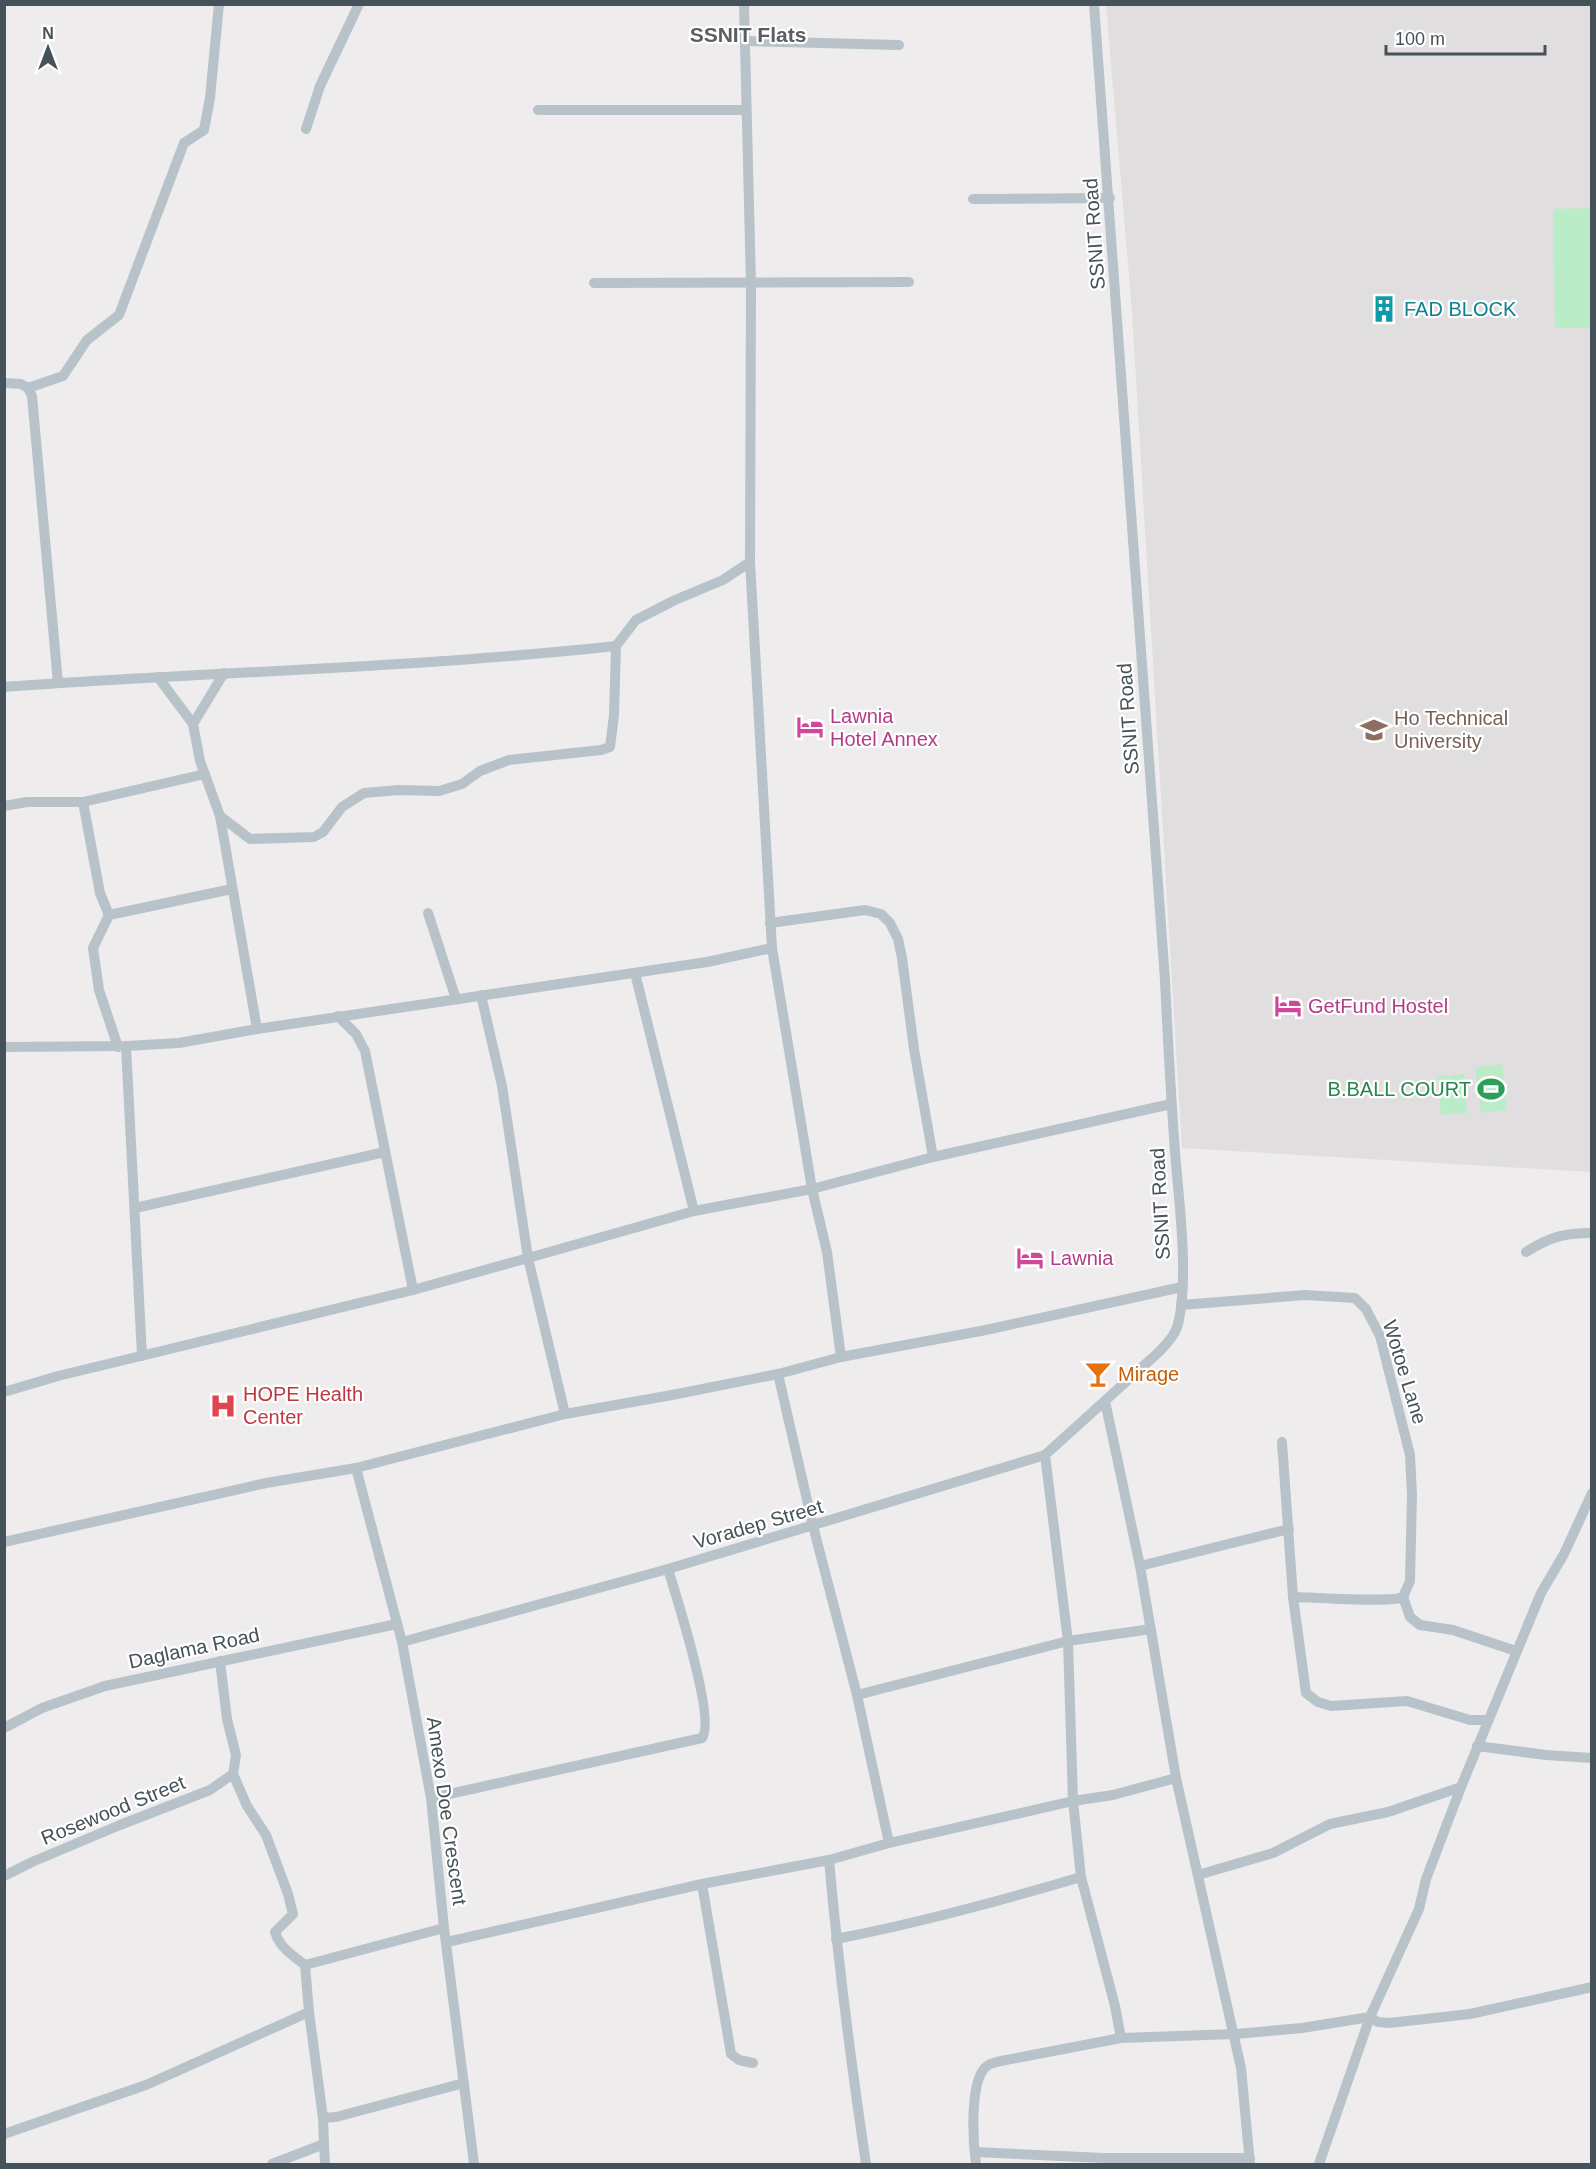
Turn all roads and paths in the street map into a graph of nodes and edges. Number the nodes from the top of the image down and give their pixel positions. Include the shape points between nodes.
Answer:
1 (219, 4) edge
2 (359, 4) edge
3 (744, 4) edge
4 (1094, 4) edge
5 (745, 42) junction
6 (899, 45) dead end
7 (538, 110) dead end
8 (746, 110) junction
9 (306, 129) dead end
10 (1110, 198) junction
11 (973, 199) dead end
12 (909, 282) dead end
13 (594, 283) dead end
14 (751, 284) junction
15 (4, 383) edge
16 (28, 388) junction
17 (750, 561) junction
18 (616, 646) junction
19 (224, 673) junction
20 (158, 677) junction
21 (58, 683) junction
22 (4, 687) edge
23 (194, 724) junction
24 (205, 774) junction
25 (83, 802) junction
26 (4, 806) edge
27 (220, 816) junction
28 (232, 889) junction
29 (428, 913) dead end
30 (109, 915) junction
31 (770, 923) junction
32 (772, 948) junction
33 (635, 973) junction
34 (482, 995) junction
35 (456, 999) junction
36 (338, 1017) junction
37 (257, 1029) junction
38 (4, 1047) edge
39 (122, 1047) junction
40 (1171, 1104) junction
41 (385, 1152) junction
42 (933, 1157) junction
43 (812, 1189) junction
44 (135, 1208) junction
45 (694, 1211) junction
46 (1592, 1233) edge
47 (1526, 1252) dead end
48 (528, 1258) junction
49 (1182, 1287) junction
50 (413, 1290) junction
51 (1181, 1305) junction
52 (142, 1356) junction
53 (841, 1357) junction
54 (778, 1374) junction
55 (4, 1392) edge
56 (1105, 1401) junction
57 (565, 1414) junction
58 (1282, 1442) dead end
59 (1045, 1455) junction
60 (356, 1468) junction
61 (1592, 1493) edge
62 (813, 1526) junction
63 (1289, 1529) junction
64 (4, 1542) edge
65 (1140, 1566) junction
66 (668, 1569) junction
67 (1293, 1597) junction
68 (1403, 1597) junction
69 (397, 1624) junction
70 (1151, 1629) junction
71 (1068, 1641) junction
72 (402, 1642) junction
73 (1516, 1651) junction
74 (220, 1660) junction
75 (857, 1695) junction
76 (1488, 1720) junction
77 (4, 1728) edge
78 (1478, 1746) junction
79 (1592, 1758) edge
80 (233, 1774) junction
81 (1176, 1778) junction
82 (1461, 1787) junction
83 (431, 1798) junction
84 (1072, 1801) junction
85 (889, 1843) junction
86 (830, 1860) junction
87 (1198, 1875) junction
88 (4, 1876) edge
89 (1082, 1877) junction
90 (702, 1884) junction
91 (444, 1928) junction
92 (836, 1939) junction
93 (447, 1942) junction
94 (305, 1965) junction
95 (1592, 1987) edge
96 (309, 2012) junction
97 (1370, 2018) junction
98 (1235, 2034) junction
99 (1121, 2038) junction
100 (753, 2063) dead end
101 (464, 2083) junction
102 (323, 2118) junction
103 (4, 2134) edge
104 (324, 2144) junction
105 (975, 2152) junction
106 (1104, 2161) edge
107 (1250, 2161) edge
108 (272, 2164) edge
109 (325, 2164) edge
110 (474, 2164) edge
111 (866, 2164) edge
112 (976, 2164) edge
113 (1319, 2164) edge

1 - 16 street via 204,130 184,143 119,315 87,340 63,376
2 - 9 street via 320,86
3 - 5 street
4 - 10 street, SSNIT Road
5 - 6 street
5 - 8 street
7 - 8 street
8 - 14 street
10 - 11 street
10 - 40 street, SSNIT Road
12 - 14 street
13 - 14 street
14 - 17 street
15 - 16 street
16 - 21 street
17 - 18 street via 723,580 636,620
17 - 31 street
18 - 19 street via 446,662
18 - 27 street via 610,747 509,760 480,771 462,784 439,790 364,793 342,807 323,832 314,837 250,839
19 - 20 street
19 - 23 street
20 - 21 street
20 - 23 street
21 - 22 street
23 - 24 street
24 - 25 street
24 - 27 street
25 - 26 street
25 - 30 street via 100,893
27 - 28 street
28 - 30 street
28 - 37 street
29 - 35 street
30 - 39 street via 93,948 99,990
31 - 32 street
31 - 42 street via 864,910 881,914 890,923 902,958
32 - 33 street
32 - 43 street
33 - 34 street
33 - 45 street
34 - 35 street
34 - 48 street via 502,1086
35 - 36 street
36 - 37 street
36 - 41 street via 356,1034 365,1050
37 - 39 street via 179,1043
38 - 39 street
39 - 44 street
40 - 42 street
40 - 49 street, SSNIT Road
41 - 44 street
41 - 50 street
42 - 43 street
43 - 45 street
43 - 53 street via 827,1252
44 - 52 street
45 - 48 street
46 - 47 street via 1554,1236
48 - 50 street
48 - 57 street
49 - 51 street, SSNIT Road
49 - 53 street
50 - 52 street
51 - 56 street, SSNIT Road via 1172,1338
51 - 68 street, Wotoe Lane via 1305,1295 1355,1298 1366,1309 1380,1336 1410,1455 1410,1581
52 - 55 street
53 - 54 street
54 - 57 street
54 - 62 street
56 - 59 street, Voradep Street
56 - 65 street
57 - 60 street
58 - 63 street
59 - 62 street, Voradep Street
59 - 71 street
60 - 64 street via 266,1483
60 - 69 street, Amexo Doe Crescent
61 - 73 street
62 - 66 street, Voradep Street
62 - 75 street
63 - 65 street
63 - 67 street
65 - 70 street
66 - 72 street, Voradep Street
66 - 83 street via 694,1659 706,1728 702,1738
67 - 68 street
67 - 76 street via 1306,1693 1318,1702 1331,1706 1407,1701 1470,1720
68 - 73 street via 1410,1617 1420,1625 1453,1630
69 - 72 street, Amexo Doe Crescent
69 - 74 street, Daglama Road
70 - 71 street
70 - 81 street
71 - 75 street
71 - 84 street
72 - 83 street, Amexo Doe Crescent
73 - 76 street
74 - 77 street, Daglama Road via 105,1686 42,1708
74 - 80 street via 236,1755
75 - 85 street
76 - 78 street
78 - 79 street
78 - 82 street
80 - 88 street, Rosewood Street via 210,1790
80 - 94 street via 266,1835 288,1894 293,1914 275,1932 278,1941
81 - 84 street
81 - 87 street
82 - 87 street via 1388,1812 1330,1824 1273,1853
82 - 97 street via 1419,1908
83 - 91 street, Amexo Doe Crescent
84 - 85 street
84 - 89 street
85 - 86 street
86 - 90 street
86 - 92 street
87 - 98 street
89 - 92 street via 992,1904
89 - 99 street
90 - 93 street
90 - 100 street via 731,2054
91 - 93 street, Amexo Doe Crescent
91 - 94 street
92 - 111 street
93 - 101 street, Amexo Doe Crescent
94 - 96 street
95 - 97 street via 1460,2015 1389,2022
96 - 102 street
96 - 103 street via 146,2085
97 - 98 street
97 - 113 street
98 - 99 street
98 - 107 street
99 - 105 street via 988,2066 980,2075 975,2101
101 - 102 street
101 - 110 street, Amexo Doe Crescent
102 - 104 street
104 - 108 street
104 - 109 street
105 - 106 street
105 - 112 street
106 - 107 street

